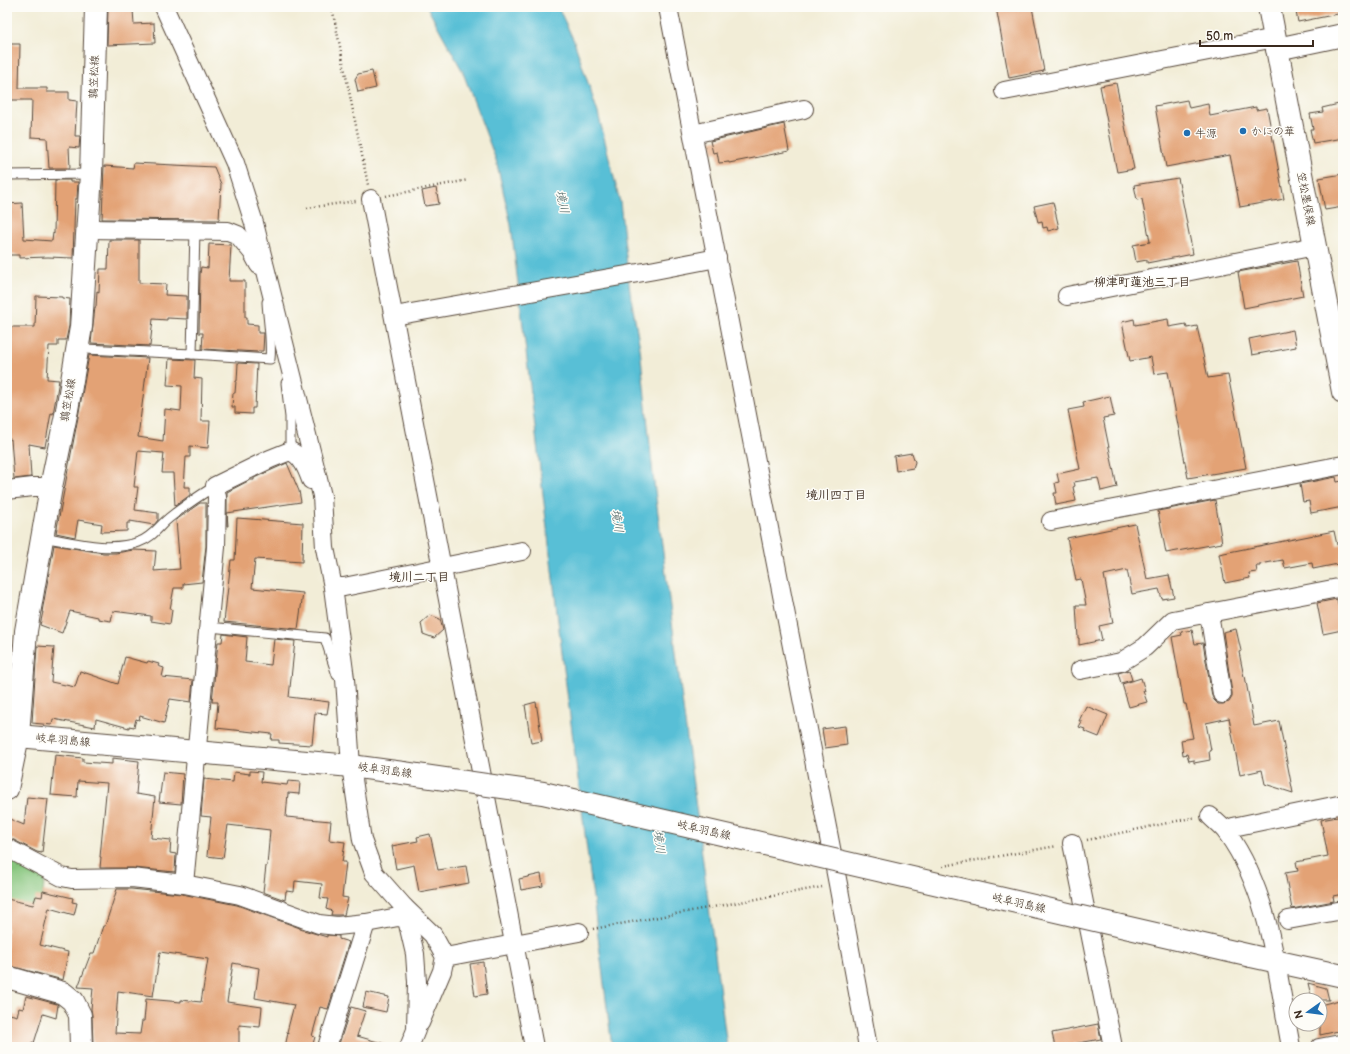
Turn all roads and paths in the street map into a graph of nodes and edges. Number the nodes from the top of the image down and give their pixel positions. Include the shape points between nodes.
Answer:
1 (96, 7) edge
2 (164, 7) edge
3 (332, 7) edge
4 (668, 7) edge
5 (1268, 7) edge
6 (1343, 35) edge
7 (1276, 44) junction
8 (1004, 90) dead end
9 (804, 109) dead end
10 (693, 134) junction
11 (91, 174) junction
12 (7, 175) edge
13 (468, 180) dead end
14 (371, 199) junction
15 (307, 208) dead end
16 (88, 228) junction
17 (195, 230) junction
18 (1315, 246) junction
19 (717, 258) junction
20 (268, 281) junction
21 (1067, 296) dead end
22 (394, 316) junction
23 (78, 346) junction
24 (192, 354) junction
25 (290, 369) junction
26 (1343, 392) edge
27 (290, 451) junction
28 (1343, 465) edge
29 (215, 486) junction
30 (51, 487) junction
31 (7, 490) edge
32 (322, 496) junction
33 (1051, 521) dead end
34 (42, 537) junction
35 (522, 551) dead end
36 (442, 567) junction
37 (333, 587) junction
38 (1343, 587) edge
39 (1209, 613) junction
40 (209, 628) junction
41 (1080, 670) dead end
42 (345, 679) junction
43 (1222, 694) dead end
44 (12, 735) edge
45 (196, 752) junction
46 (352, 766) junction
47 (7, 789) edge
48 (1343, 804) edge
49 (1210, 816) joint
50 (1227, 832) junction
51 (1072, 843) junction
52 (7, 848) edge
53 (940, 866) dead end
54 (184, 884) junction
55 (838, 884) junction
56 (1343, 910) edge
57 (406, 913) junction
58 (1288, 920) dead end
59 (366, 923) junction
60 (579, 932) joint
61 (515, 943) junction
62 (445, 957) junction
63 (1275, 962) junction
64 (1343, 976) edge
65 (7, 977) edge
66 (416, 1039) edge
67 (1343, 1039) edge
68 (1317, 1044) dead end
69 (82, 1047) edge
70 (328, 1047) edge
71 (409, 1047) edge
72 (534, 1047) edge
73 (868, 1047) edge
74 (1113, 1047) edge
75 (1291, 1047) edge

1 - 11 main road, 鶉笠松線
2 - 20 street via 235,163 254,223
3 - 14 path
4 - 10 street
5 - 7 main road, 笠松墨俣線
6 - 7 main road
7 - 8 street
7 - 18 main road, 笠松墨俣線
9 - 10 street
10 - 19 street
11 - 12 lane
11 - 16 main road, 鶉笠松線
13 - 14 path
14 - 15 path
14 - 22 street
16 - 17 street
16 - 23 main road, 鶉笠松線
17 - 20 street via 228,231 238,235 252,252
17 - 24 lane
18 - 21 street
18 - 26 main road, 笠松墨俣線
19 - 22 street
19 - 55 street
20 - 24 lane via 266,296 270,359
20 - 25 street
22 - 36 street
23 - 24 lane via 85,349
23 - 30 main road, 鶉笠松線
25 - 27 lane via 284,369 290,418
25 - 32 street
27 - 29 street
27 - 32 street via 303,463 316,493
28 - 33 street
29 - 34 lane via 168,518 156,532 140,542 119,546 96,546
29 - 40 street via 216,547
30 - 31 street
30 - 34 main road, 鶉笠松線
32 - 37 street via 325,548
34 - 44 main road, 鶉笠松線
35 - 36 street
36 - 37 street
36 - 61 street
37 - 42 street
38 - 39 street
39 - 41 street via 1173,620 1145,648 1121,662
39 - 43 street
40 - 42 lane via 325,638 338,677
40 - 45 street
42 - 46 street
44 - 45 main road, 岐阜羽島線
44 - 47 main road, 鶉笠松線
45 - 46 main road, 岐阜羽島線
45 - 54 street
46 - 57 street via 362,840 374,873
46 - 63 main road, 岐阜羽島線, bridge via 543,793
48 - 50 street via 1233,827
49 - 50 street
49 - 51 path
50 - 63 street via 1247,866 1262,906
51 - 53 path
51 - 74 street
52 - 54 street via 62,877 132,878
54 - 59 street via 240,895 319,924 337,926
55 - 60 path
55 - 73 street
56 - 58 street
57 - 59 street
57 - 62 street via 433,935
57 - 66 street via 415,954
59 - 70 street
60 - 61 street
61 - 62 street
61 - 72 street
62 - 66 street
63 - 64 main road, 岐阜羽島線
63 - 75 street
65 - 69 main road via 64,993 73,1001 80,1015
66 - 71 street
67 - 68 lane

